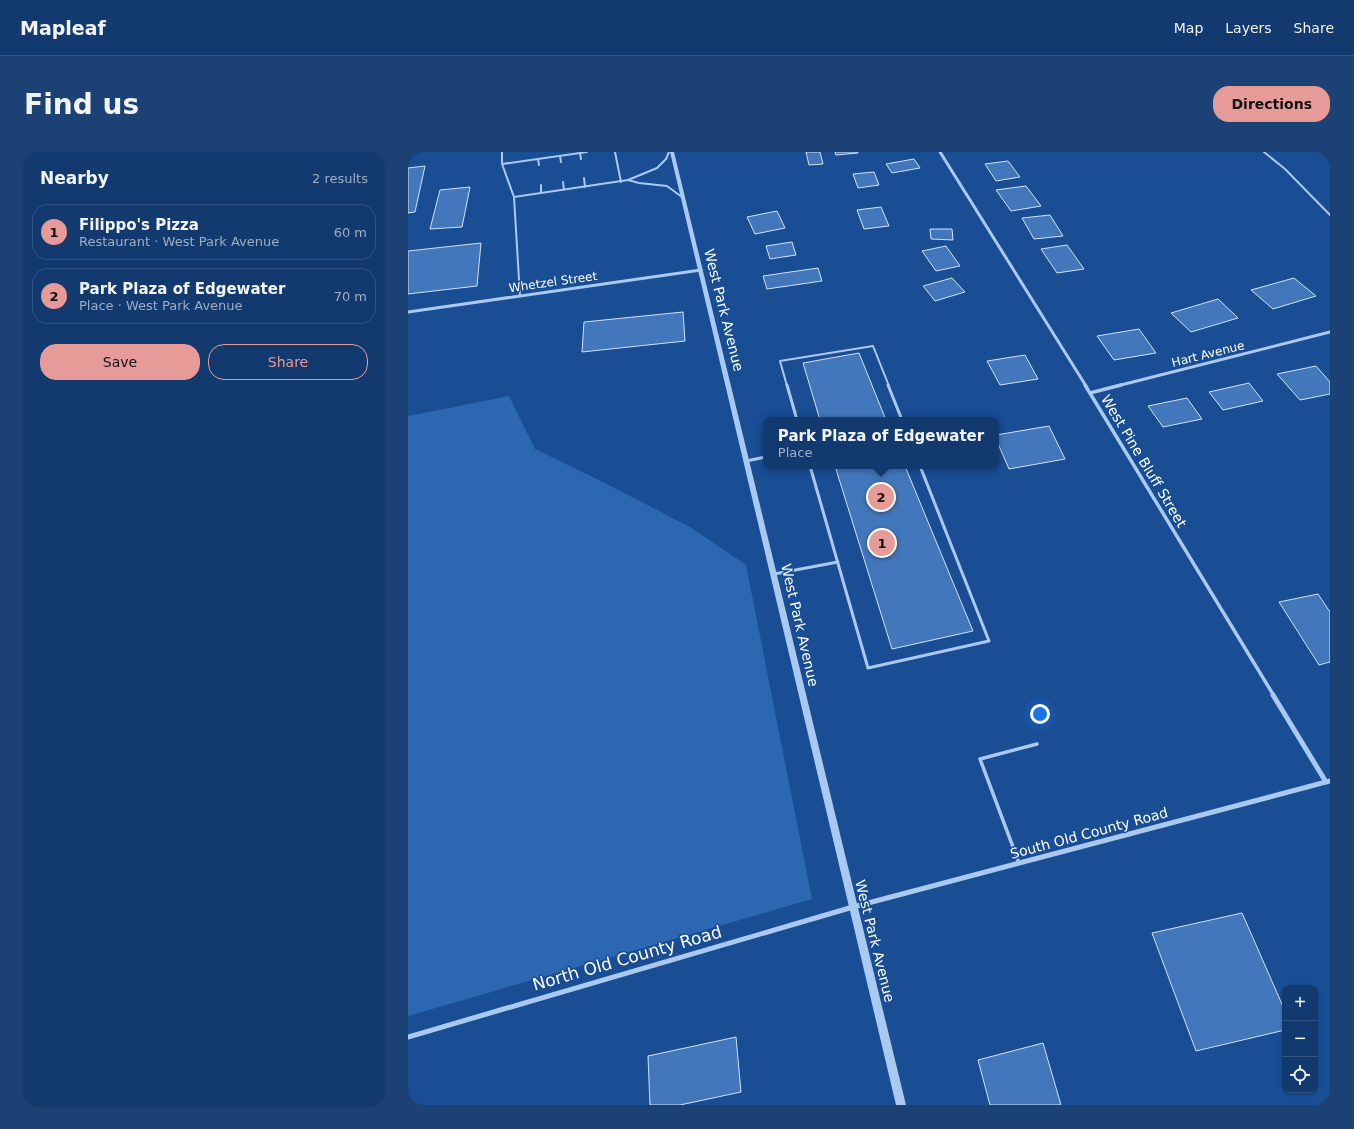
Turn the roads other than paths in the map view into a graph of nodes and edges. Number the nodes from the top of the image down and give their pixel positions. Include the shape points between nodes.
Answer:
1 (502, 152) edge
2 (587, 152) edge
3 (615, 152) edge
4 (668, 152) edge
5 (672, 152) edge
6 (940, 152) edge
7 (1264, 152) edge
8 (580, 153) junction
9 (560, 156) junction
10 (538, 159) junction
11 (581, 159) dead end
12 (561, 162) dead end
13 (502, 164) junction
14 (539, 165) dead end
15 (584, 178) dead end
16 (628, 180) junction
17 (563, 182) dead end
18 (621, 182) junction
19 (540, 185) dead end
20 (585, 187) junction
21 (564, 190) junction
22 (541, 193) junction
23 (514, 197) junction
24 (683, 198) junction
25 (1330, 215) edge
26 (701, 270) junction
27 (520, 296) junction
28 (408, 312) edge
29 (1328, 332) edge
30 (1330, 337) edge
31 (1090, 393) junction
32 (796, 417) edge
33 (901, 417) edge
34 (763, 458) edge
35 (746, 461) junction
36 (811, 469) edge
37 (921, 469) edge
38 (838, 562) junction
39 (774, 574) junction
40 (1037, 744) dead end
41 (1328, 782) edge
42 (1019, 863) junction
43 (853, 907) junction
44 (408, 1037) edge
45 (901, 1105) edge

1 - 13 lane
2 - 8 lane
3 - 18 lane
4 - 16 lane via 666,160 659,167
5 - 24 street, West Park Avenue
6 - 31 street, West Pine Bluff Street
7 - 25 lane via 1285,169
8 - 9 lane
8 - 11 lane
9 - 10 lane
9 - 12 lane
10 - 13 lane
10 - 14 lane
13 - 23 lane
15 - 20 lane
16 - 18 lane
16 - 24 lane via 667,186
17 - 21 lane
18 - 20 lane
19 - 22 lane
20 - 21 lane
21 - 22 lane
22 - 23 lane
23 - 27 lane
24 - 26 street, West Park Avenue
26 - 27 street, Whetzel Street
26 - 35 street, West Park Avenue
27 - 28 street, Whetzel Street
29 - 30 street
29 - 31 street, Hart Avenue
31 - 41 street, West Pine Bluff Street
32 - 33 lane via 780,361 873,346
34 - 35 lane
35 - 39 street, West Park Avenue
36 - 38 lane
37 - 38 lane via 989,641 868,668
38 - 39 lane
39 - 43 street, West Park Avenue
40 - 42 lane via 980,759
41 - 42 street, South Old County Road
42 - 43 street, South Old County Road
43 - 44 street, North Old County Road
43 - 45 street, West Park Avenue

